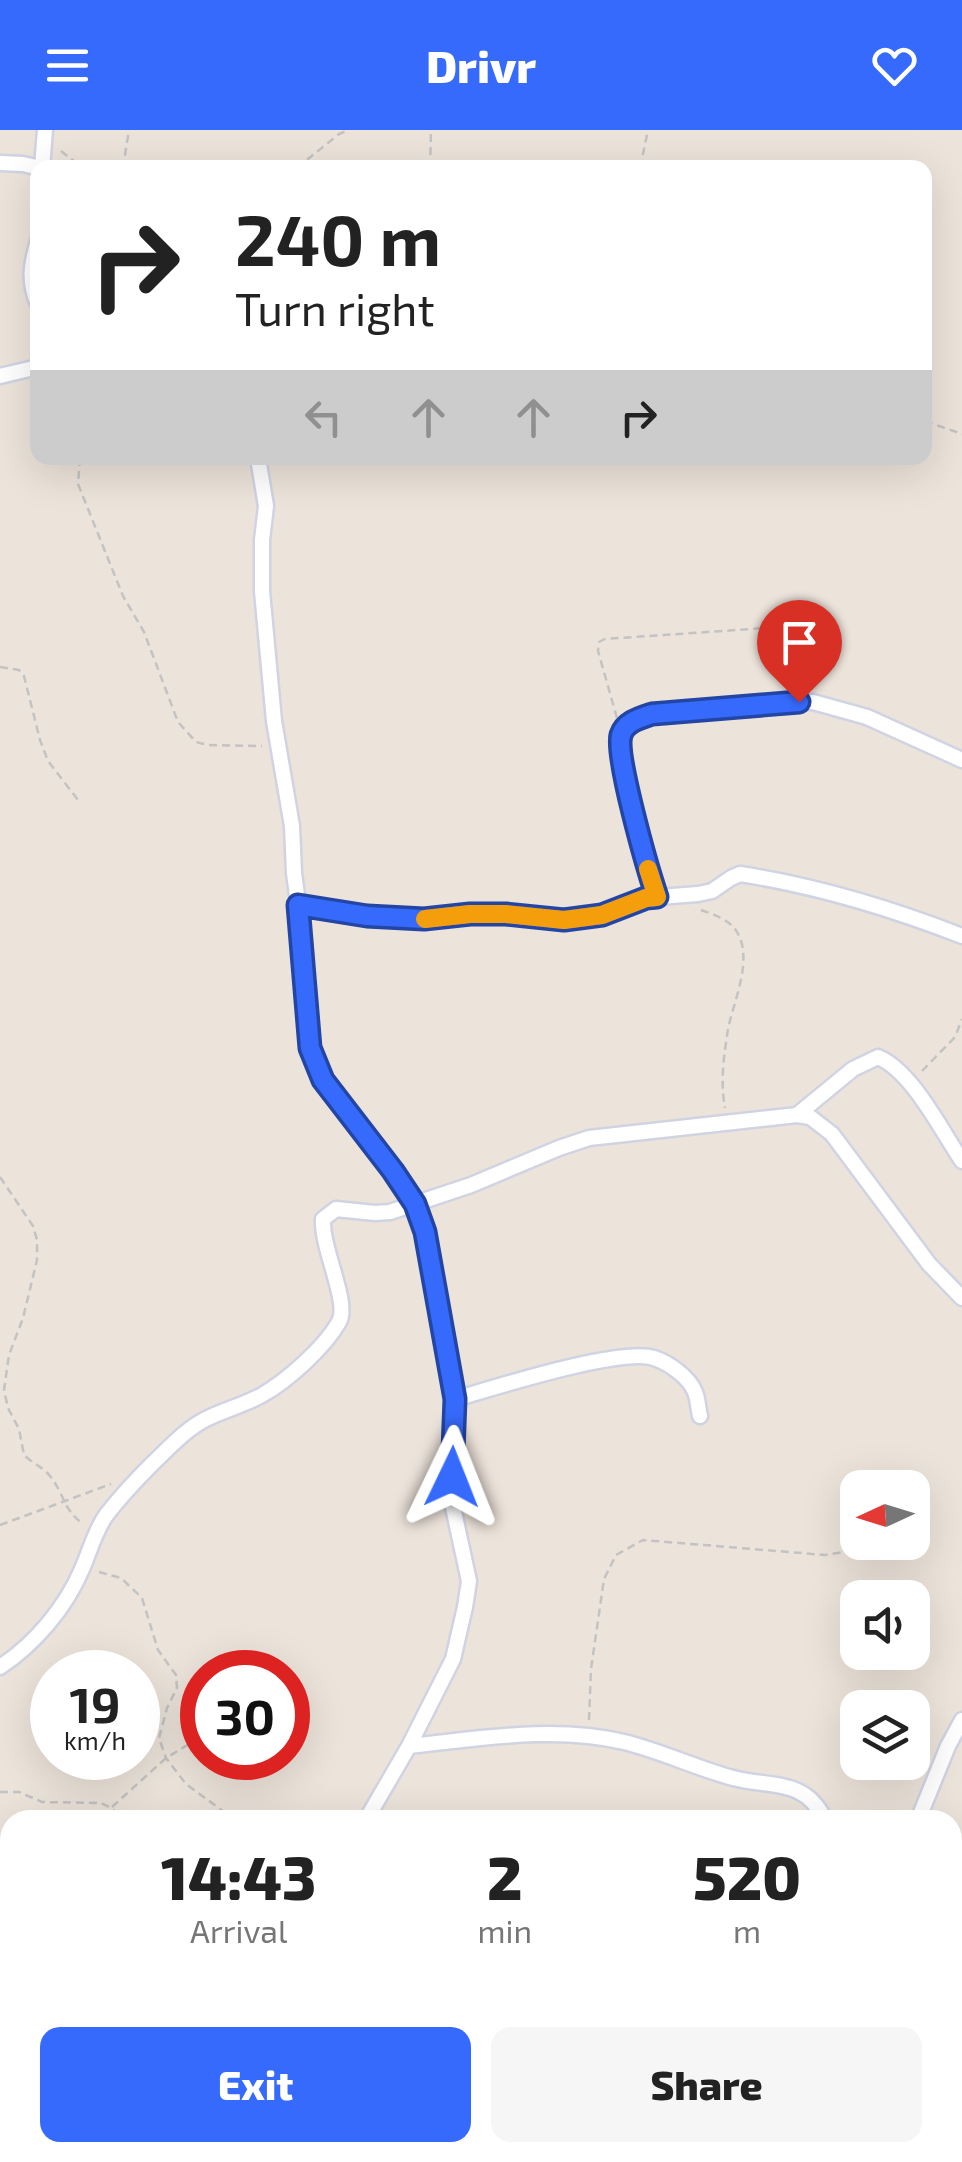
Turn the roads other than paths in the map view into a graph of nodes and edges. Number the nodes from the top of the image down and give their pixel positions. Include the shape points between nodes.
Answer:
1 (44, 130) edge
2 (42, 160) edge
3 (0, 164) edge
4 (30, 166) edge
5 (30, 370) edge
6 (0, 376) edge
7 (259, 465) edge
8 (962, 760) edge
9 (657, 897) junction
10 (298, 905) junction
11 (962, 936) edge
12 (798, 1115) junction
13 (962, 1161) edge
14 (415, 1204) junction
15 (962, 1298) edge
16 (455, 1399) junction
17 (700, 1416) dead end
18 (0, 1667) edge
19 (962, 1720) edge
20 (409, 1746) junction
21 (372, 1810) edge
22 (819, 1810) edge
23 (922, 1810) edge

1 - 2 street
3 - 4 street
5 - 6 street
7 - 10 street via 266,506 262,590
8 - 9 street via 867,716 814,702 636,719 621,734 620,748
9 - 10 street via 564,920 367,916
9 - 11 street via 712,891 740,874 842,896
10 - 14 street via 310,1048 323,1080
12 - 13 street via 878,1057 909,1080
12 - 14 street via 589,1138
12 - 15 street via 832,1134
14 - 16 street
14 - 18 street via 375,1213 336,1209 323,1219 340,1321 283,1382 205,1420 149,1467 106,1515 66,1602
16 - 17 street via 592,1363 651,1356 674,1367 694,1390
16 - 20 street via 451,1498 469,1581 466,1607 453,1658
19 - 23 street
20 - 21 street
20 - 22 street via 588,1736 732,1778 788,1787

